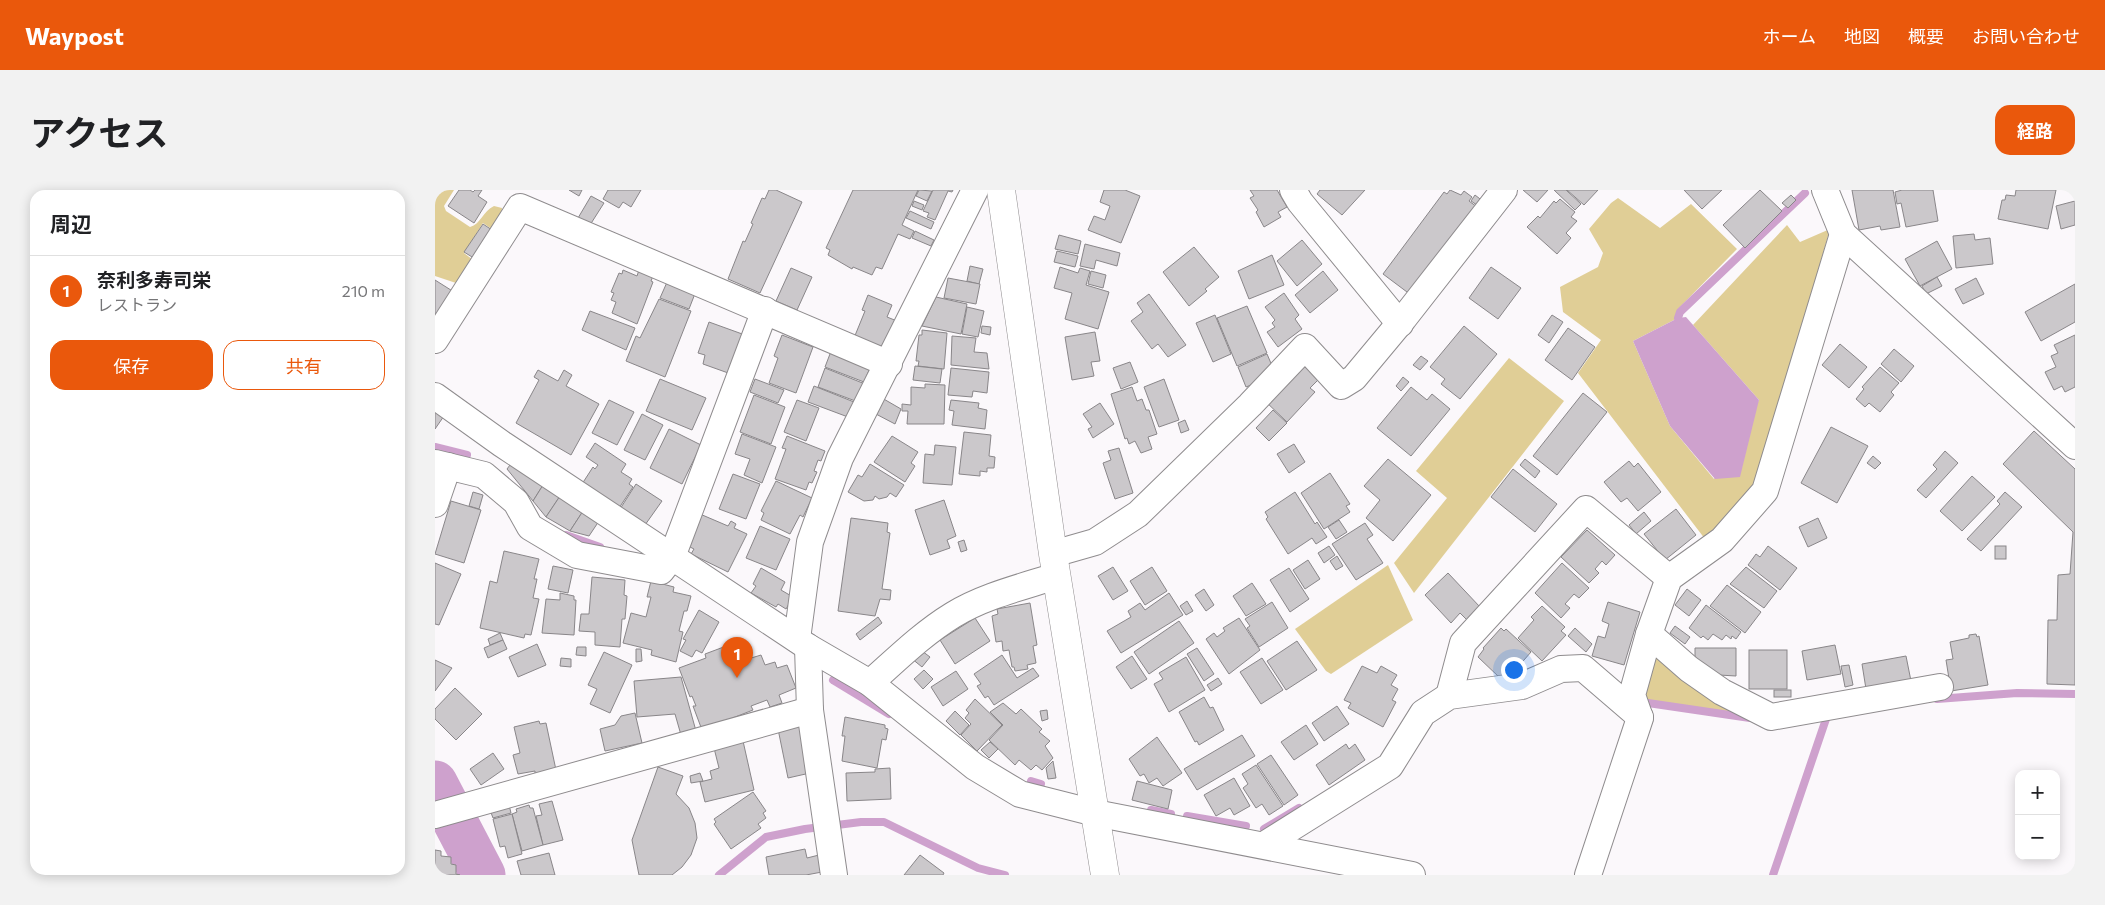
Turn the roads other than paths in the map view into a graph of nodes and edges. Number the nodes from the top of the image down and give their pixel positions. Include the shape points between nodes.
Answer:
1 (975, 190) edge
2 (1001, 190) edge
3 (1293, 190) edge
4 (1825, 190) edge
5 (1497, 193) edge
6 (1843, 234) junction
7 (765, 310) junction
8 (1400, 324) junction
9 (435, 340) edge
10 (889, 364) junction
11 (435, 396) edge
12 (502, 444) junction
13 (2075, 446) edge
14 (442, 464) edge
15 (484, 475) junction
16 (435, 504) edge
17 (672, 557) junction
18 (1055, 565) junction
19 (1669, 578) junction
20 (1649, 634) junction
21 (803, 643) junction
22 (870, 683) junction
23 (1940, 687) dead end
24 (1449, 696) junction
25 (810, 710) junction
26 (1640, 718) junction
27 (443, 812) edge
28 (1095, 813) junction
29 (1264, 844) junction
30 (834, 875) edge
31 (1105, 875) edge
32 (1412, 875) edge
33 (1588, 875) edge

1 - 10 street
2 - 18 street
3 - 8 street
4 - 6 street
5 - 8 street
6 - 13 street
6 - 19 street via 1765,491 1722,540
7 - 9 street via 520,207
7 - 10 street
7 - 17 street
8 - 18 street via 1354,378 1341,386 1305,346 1250,405 1137,514
10 - 21 street via 840,458 810,542
11 - 12 street
12 - 15 street
12 - 17 street
14 - 15 street
14 - 16 street
15 - 17 street via 516,502 531,527 577,555 661,571
17 - 21 street
18 - 22 street via 953,615
18 - 28 street
19 - 20 street
19 - 24 street via 1586,509 1463,643
20 - 23 street via 1689,669 1771,728
20 - 26 street via 1632,695
21 - 22 street
21 - 25 street
22 - 28 street via 975,767 1020,794
24 - 26 street via 1522,686 1561,669 1583,668
24 - 29 street via 1423,713 1390,766
25 - 27 street
25 - 30 street
26 - 33 street
28 - 29 street
28 - 31 street
29 - 32 street

